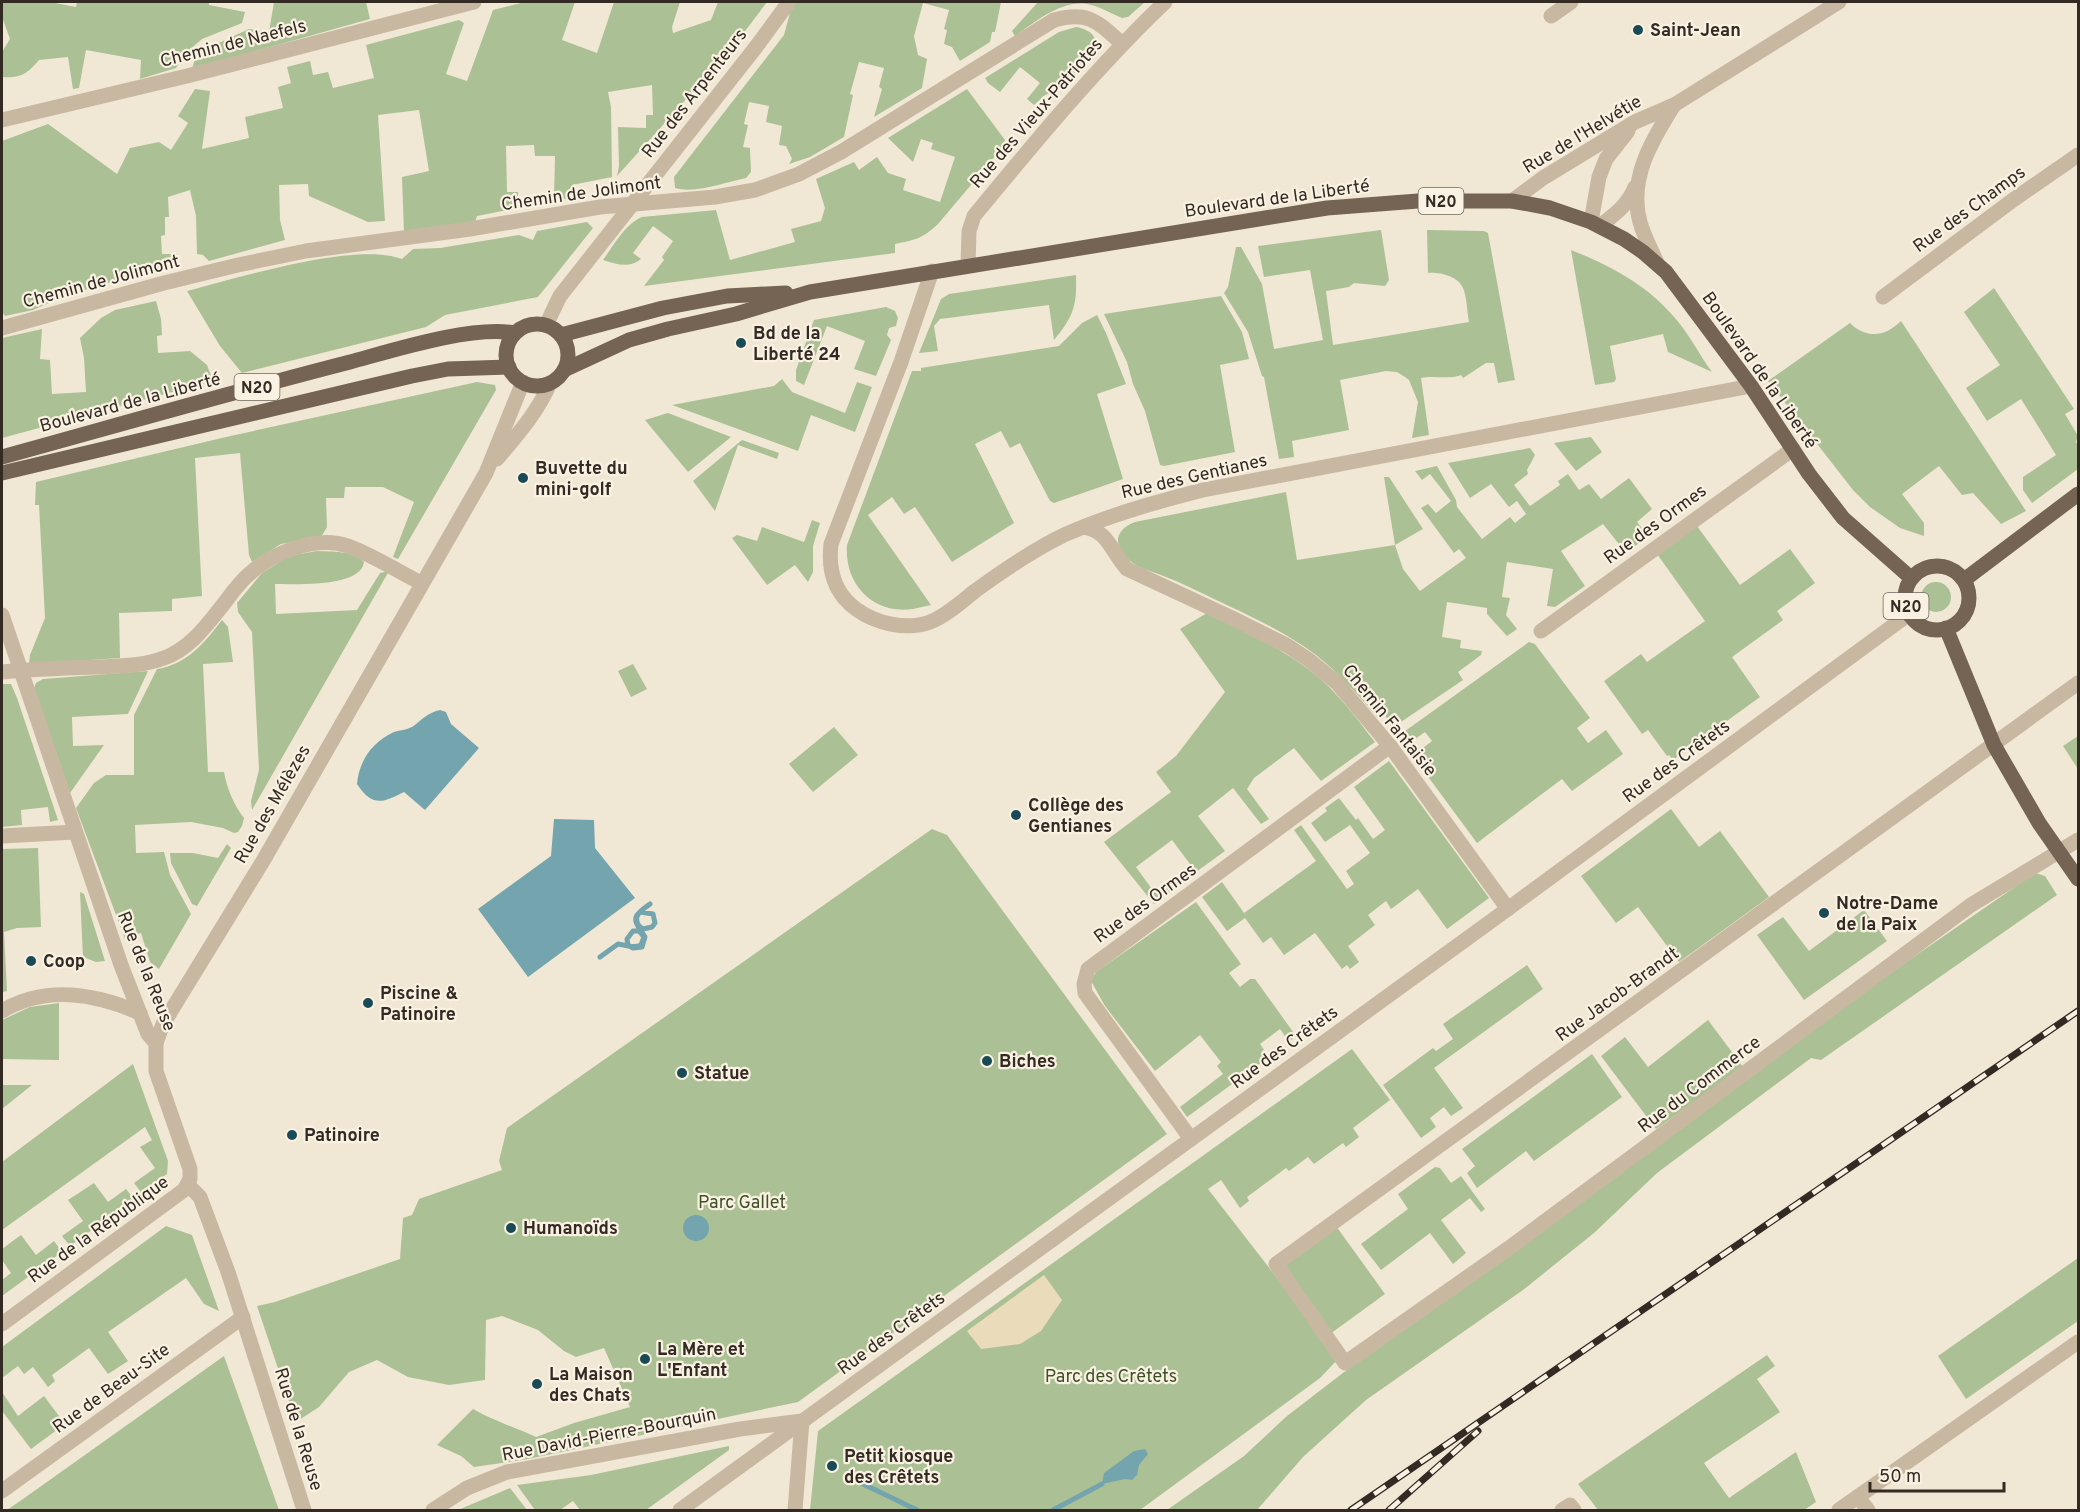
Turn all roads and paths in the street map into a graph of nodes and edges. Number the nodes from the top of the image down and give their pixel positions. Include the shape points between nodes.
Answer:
1 (474, 2) edge
2 (789, 2) edge
3 (1165, 2) edge
4 (1571, 2) edge
5 (1839, 2) edge
6 (1551, 16) dead end
7 (1121, 44) junction
8 (1674, 105) junction
9 (2, 120) edge
10 (1635, 122) junction
11 (2079, 155) edge
12 (1639, 177) junction
13 (1512, 201) junction
14 (632, 205) junction
15 (1596, 224) junction
16 (1658, 265) junction
17 (968, 266) junction
18 (932, 271) junction
19 (810, 292) junction
20 (1883, 297) dead end
21 (546, 325) junction
22 (2, 328) edge
23 (515, 333) junction
24 (561, 335) junction
25 (509, 367) junction
26 (564, 370) junction
27 (523, 382) junction
28 (550, 383) junction
29 (1751, 386) junction
30 (1793, 449) junction
31 (2, 457) edge
32 (2, 473) edge
33 (486, 473) junction
34 (2079, 494) edge
35 (1084, 527) junction
36 (1911, 578) junction
37 (1964, 580) junction
38 (421, 583) junction
39 (2, 615) edge
40 (1909, 615) junction
41 (1946, 628) junction
42 (1541, 631) dead end
43 (20, 670) junction
44 (2, 672) edge
45 (2079, 684) edge
46 (1994, 745) junction
47 (1390, 746) junction
48 (75, 832) junction
49 (2, 836) edge
50 (2079, 840) edge
51 (2059, 851) junction
52 (2079, 879) edge
53 (1508, 909) junction
54 (2, 1011) edge
55 (140, 1013) junction
56 (156, 1043) junction
57 (1191, 1139) junction
58 (188, 1185) junction
59 (243, 1317) junction
60 (2, 1324) edge
61 (2079, 1342) edge
62 (1344, 1363) joint
63 (802, 1421) junction
64 (2, 1491) edge
65 (1858, 1497) junction
66 (304, 1510) edge
67 (433, 1510) edge
68 (680, 1510) edge
69 (795, 1510) edge
70 (1839, 1510) edge
71 (1868, 1510) edge

1 - 9 street, Chemin de Naefels
2 - 14 street, Rue des Arpenteurs
3 - 7 street, Rue des Vieux-Patriotes
4 - 6 street
5 - 8 street, Rue de l'Helvétie
7 - 14 street, Chemin de Jolimont via 1089,17 1071,15 1054,20 800,174 755,190
7 - 17 street, Rue des Vieux-Patriotes via 974,216 969,231
8 - 10 street, Rue de l'Helvétie
8 - 12 street, Rue de l'Helvétie via 1653,138
10 - 13 street, Rue de l'Helvétie
10 - 15 street via 1606,159 1599,177
11 - 20 street, Rue des Champs
12 - 15 street via 1622,209
12 - 16 street, Rue de l'Helvétie via 1638,216
13 - 15 main road, Boulevard de la Liberté / N20 via 1550,208
13 - 17 main road, Boulevard de la Liberté / N20 via 1418,201 1327,208
14 - 21 street, Rue des Arpenteurs via 560,296
14 - 22 street, Chemin de Jolimont via 283,256 164,283
15 - 16 main road, Boulevard de la Liberté / N20
16 - 29 main road, Boulevard de la Liberté / N20
17 - 18 main road, Boulevard de la Liberté / N20
18 - 19 main road, Boulevard de la Liberté / N20
18 - 35 street, Rue des Gentianes via 831,544 829,558 835,585 850,605 873,619 915,625 930,622 997,576
19 - 24 main road, Boulevard de la Liberté / N20 via 726,296
19 - 26 main road, Boulevard de la Liberté / N20 via 630,340
21 - 23 main road, N20 via 530,325
21 - 24 main road
23 - 25 main road via 507,349
23 - 31 main road, Boulevard de la Liberté / N20 via 477,333 408,347
24 - 26 main road via 568,352
25 - 27 main road
25 - 32 main road, Boulevard de la Liberté / N20 via 448,369 412,376
26 - 28 main road, N20
27 - 28 main road
27 - 33 street, Rue des Mélèzes
28 - 33 street, Rue des Mélèzes via 529,420
29 - 30 main road, Boulevard de la Liberté / N20
29 - 35 street, Rue des Gentianes via 1203,490
30 - 36 main road, Boulevard de la Liberté / N20 via 1843,518
30 - 42 street, Rue des Ormes
33 - 38 street, Rue des Mélèzes
34 - 37 main road
35 - 47 street, Chemin Fantaisie via 1105,536 1127,569 1232,618 1309,660 1337,683
36 - 37 main road, N20 via 1918,571 1938,566
36 - 40 main road, N20 via 1905,596
37 - 41 main road, N20 via 1968,589 1967,609 1962,618
38 - 43 street via 348,546 318,543 257,567 199,633 165,658 129,665
38 - 56 street, Rue des Mélèzes via 263,861 163,1024
39 - 43 street, Rue de la Reuse
40 - 41 main road, N20 via 1925,628
40 - 53 street, Rue des Crêtets
41 - 46 main road
43 - 44 street
43 - 48 street, Rue de la Reuse
45 - 46 street, Rue Jacob-Brandt
46 - 51 main road
46 - 62 street, Rue Jacob-Brandt via 1276,1264
47 - 53 street, Chemin Fantaisie
47 - 57 street, Rue des Ormes via 1088,969 1085,993
48 - 49 street
48 - 55 street, Rue de la Reuse
50 - 51 street, Rue du Commerce
51 - 52 main road
51 - 62 street, Rue du Commerce via 1971,906 1509,1248
53 - 57 street, Rue des Crêtets
54 - 55 street via 24,999 56,994 108,1001
55 - 56 street, Rue de la Reuse
56 - 58 street, Rue de la Reuse via 156,1071 190,1169
57 - 63 street, Rue des Crêtets
58 - 59 street, Rue de la Reuse via 200,1197
58 - 60 street, Rue de la République
59 - 64 street, Rue de Beau-Site
59 - 66 street, Rue de la Reuse
61 - 65 street
63 - 67 street, Rue David-Pierre-Bourquin via 507,1472 467,1488
63 - 68 street, Rue des Crêtets
63 - 69 street
65 - 70 street
65 - 71 street

